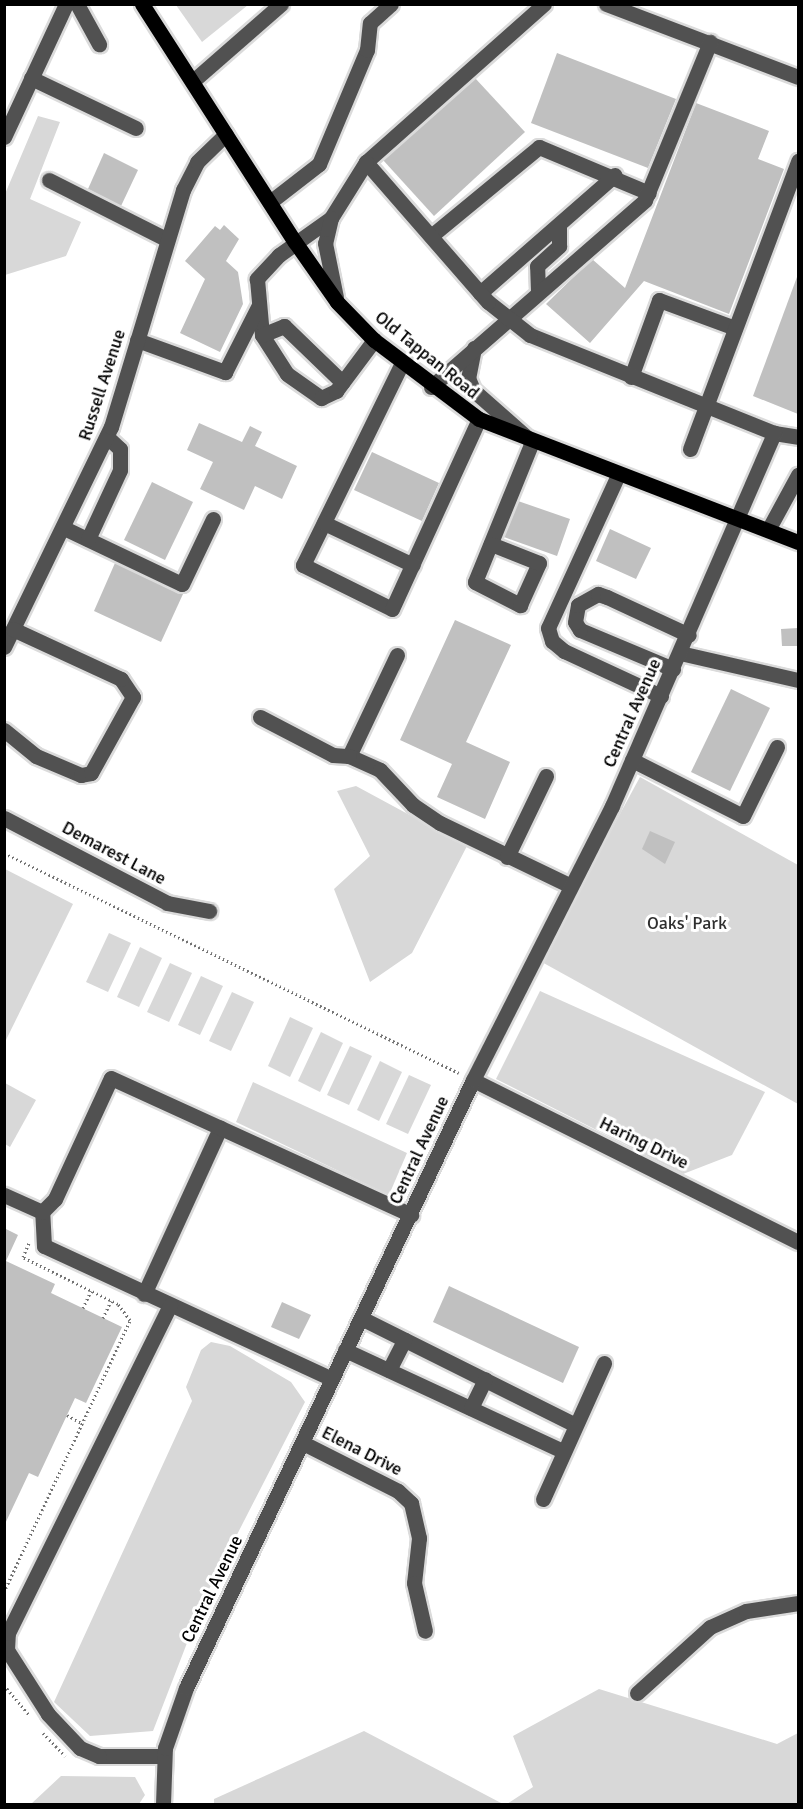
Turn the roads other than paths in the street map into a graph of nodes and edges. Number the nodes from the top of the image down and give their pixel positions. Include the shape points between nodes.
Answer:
1 (66, 4) edge
2 (77, 4) edge
3 (142, 4) edge
4 (281, 4) edge
5 (391, 4) edge
6 (544, 4) edge
7 (606, 4) edge
8 (710, 42) junction
9 (99, 44) dead end
10 (798, 77) edge
11 (31, 78) junction
12 (193, 81) junction
13 (136, 128) dead end
14 (226, 134) junction
15 (4, 136) edge
16 (798, 160) edge
17 (366, 162) junction
18 (615, 176) junction
19 (49, 180) dead end
20 (649, 193) junction
21 (792, 201) edge
22 (270, 202) junction
23 (331, 218) junction
24 (560, 226) junction
25 (431, 236) junction
26 (164, 238) junction
27 (296, 242) junction
28 (538, 291) junction
29 (480, 293) junction
30 (338, 302) junction
31 (259, 305) junction
32 (507, 318) junction
33 (735, 328) junction
34 (262, 334) junction
35 (137, 340) junction
36 (374, 340) junction
37 (474, 348) junction
38 (402, 363) junction
39 (631, 377) junction
40 (342, 382) junction
41 (431, 387) junction
42 (706, 406) junction
43 (479, 419) junction
44 (774, 433) junction
45 (107, 437) junction
46 (798, 438) edge
47 (532, 442) junction
48 (690, 449) dead end
49 (618, 475) junction
50 (798, 475) edge
51 (213, 519) dead end
52 (741, 520) junction
53 (324, 523) junction
54 (66, 529) junction
55 (768, 530) junction
56 (88, 539) junction
57 (798, 542) edge
58 (491, 544) junction
59 (413, 565) junction
60 (13, 629) junction
61 (689, 635) junction
62 (4, 647) edge
63 (680, 653) junction
64 (397, 655) dead end
65 (673, 669) junction
66 (798, 680) edge
67 (661, 696) junction
68 (260, 717) dead end
69 (4, 730) edge
70 (777, 747) dead end
71 (349, 756) junction
72 (632, 760) junction
73 (546, 776) dead end
74 (4, 818) edge
75 (507, 857) junction
76 (571, 886) junction
77 (209, 911) dead end
78 (472, 1080) junction
79 (220, 1128) junction
80 (4, 1195) edge
81 (42, 1212) junction
82 (411, 1215) junction
83 (798, 1242) edge
84 (144, 1294) junction
85 (170, 1305) junction
86 (361, 1318) junction
87 (404, 1340) junction
88 (345, 1350) junction
89 (604, 1363) dead end
90 (389, 1370) junction
91 (330, 1378) junction
92 (485, 1379) junction
93 (471, 1408) junction
94 (574, 1424) junction
95 (303, 1443) junction
96 (563, 1451) junction
97 (543, 1499) dead end
98 (798, 1602) edge
99 (426, 1631) dead end
100 (637, 1693) dead end
101 (164, 1756) junction
102 (163, 1804) edge

1 - 11 street
2 - 9 street
3 - 12 main road, Old Tappan Road
4 - 12 street
5 - 22 street via 370,23 367,50 318,164
6 - 17 street
7 - 8 street
8 - 10 street
8 - 20 street
11 - 13 street
11 - 15 street
12 - 14 main road, Old Tappan Road
14 - 22 main road, Old Tappan Road
14 - 26 street, Russell Avenue via 197,162
16 - 21 street
17 - 23 street
17 - 25 street
18 - 20 street
18 - 24 street
18 - 25 street via 550,149 530,150
19 - 26 street
20 - 28 street
21 - 33 street
22 - 27 main road, Old Tappan Road
23 - 27 street
23 - 30 street via 326,263
24 - 28 street via 559,246 537,266
24 - 29 street
25 - 29 street
26 - 35 street, Russell Avenue
27 - 30 main road, Old Tappan Road
27 - 31 street via 257,279
28 - 32 street
29 - 32 street
30 - 36 main road, Old Tappan Road
31 - 34 street
31 - 35 street via 225,372
32 - 37 street
32 - 39 street via 551,346
33 - 39 street via 659,300
33 - 42 street
34 - 40 street via 276,325 292,330
34 - 40 street via 270,355 311,395 321,398
35 - 45 street, Russell Avenue
36 - 38 main road, Old Tappan Road
36 - 40 street
37 - 41 street
37 - 47 street via 468,378 473,390
38 - 41 main road, Old Tappan Road
38 - 53 street
39 - 42 street
41 - 43 main road, Old Tappan Road
42 - 44 street
42 - 48 street
43 - 47 main road, Old Tappan Road
43 - 59 street
44 - 46 street
44 - 52 street, Central Avenue
45 - 54 street, Russell Avenue
45 - 56 street via 120,449 120,470
47 - 49 main road, Old Tappan Road
47 - 58 street
49 - 52 main road, Old Tappan Road
49 - 67 street via 548,628 552,641 564,651
50 - 55 street
51 - 56 street via 182,584
52 - 55 main road, Old Tappan Road
52 - 61 street, Central Avenue
53 - 59 street
53 - 59 street via 303,565 392,609
54 - 56 street
54 - 60 street, Russell Avenue
55 - 57 main road, Old Tappan Road
58 - 58 street via 475,582 520,605 538,563
60 - 62 street, Russell Avenue
60 - 69 street via 121,679 133,698 91,773 81,775 36,756
61 - 63 street, Central Avenue
61 - 65 street via 598,594 578,604 575,622 580,630
63 - 65 street, Central Avenue
63 - 66 street
64 - 71 street
65 - 67 street, Central Avenue
67 - 72 street, Central Avenue
68 - 71 street via 333,755
70 - 72 street via 743,816
71 - 75 street via 380,770 413,805 440,823
72 - 76 street, Central Avenue
73 - 75 street
74 - 77 street, Demarest Lane via 167,903
75 - 76 street
76 - 78 street, Central Avenue
78 - 82 street, Central Avenue
78 - 83 street, Haring Drive
79 - 81 street via 111,1078 55,1199
79 - 82 street
79 - 84 street
80 - 81 street
81 - 84 street via 44,1246
82 - 86 street, Central Avenue
84 - 85 street
85 - 91 street
85 - 101 street via 8,1633 7,1650 48,1714 80,1748 99,1756
86 - 87 street
86 - 88 street, Central Avenue
87 - 90 street
87 - 92 street
88 - 90 street
88 - 91 street, Central Avenue
89 - 94 street
90 - 93 street
91 - 95 street, Central Avenue
92 - 93 street
92 - 94 street
93 - 96 street
94 - 96 street
95 - 99 street, Elena Drive via 399,1491 411,1503 419,1538 414,1583
95 - 101 street, Central Avenue via 186,1688
96 - 97 street
98 - 100 street via 747,1611 710,1627
101 - 102 street, Central Avenue

